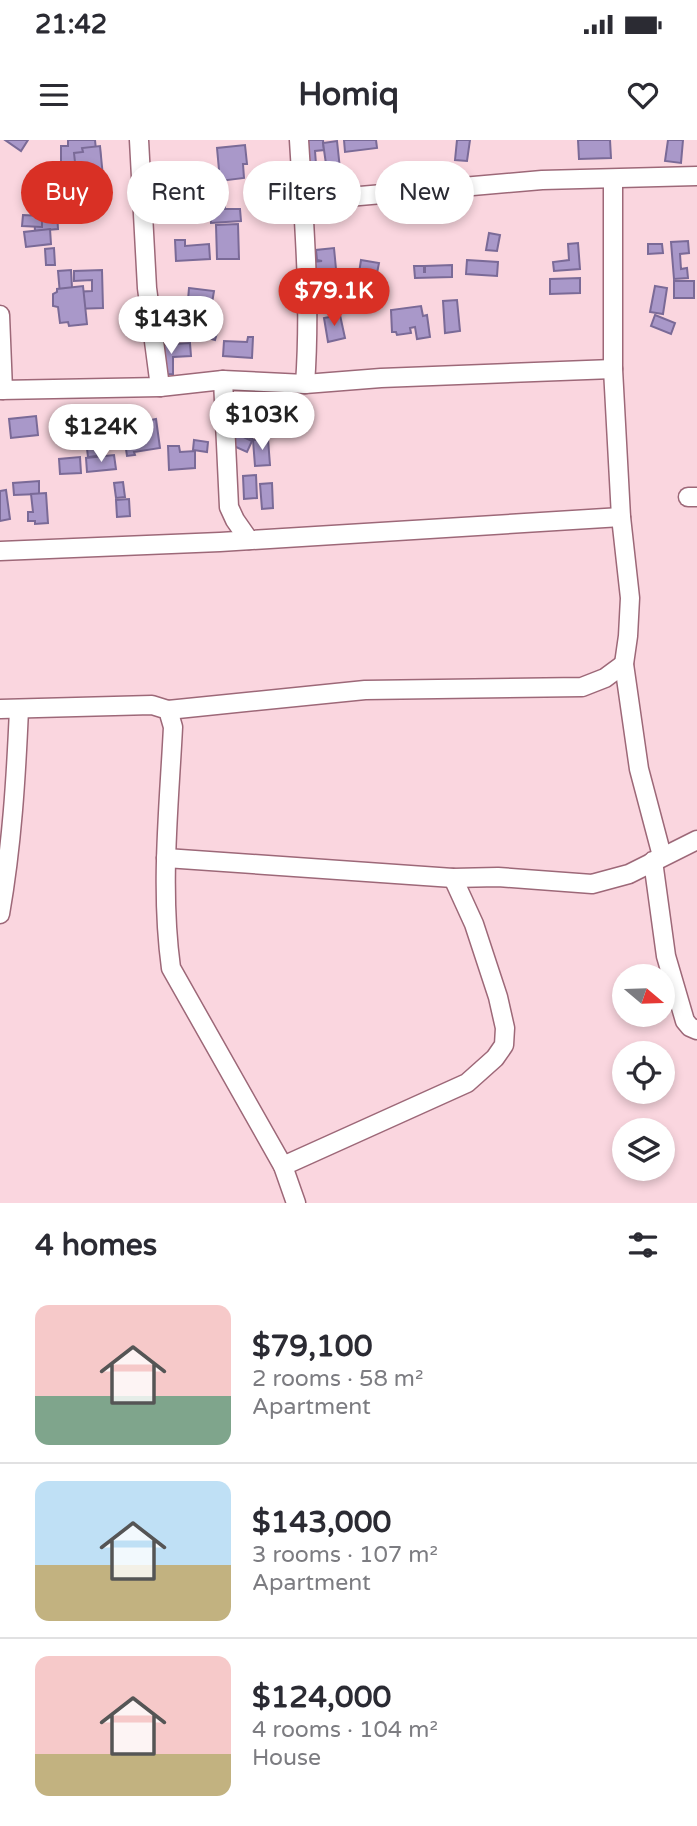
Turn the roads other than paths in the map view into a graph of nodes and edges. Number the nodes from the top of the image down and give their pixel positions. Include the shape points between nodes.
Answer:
1 (139, 140) edge
2 (299, 140) edge
3 (300, 161) edge
4 (697, 176) edge
5 (613, 179) junction
6 (361, 196) edge
7 (305, 224) edge
8 (0, 315) edge
9 (613, 369) junction
10 (223, 380) junction
11 (305, 384) junction
12 (160, 387) junction
13 (1, 390) edge
14 (621, 517) junction
15 (248, 540) junction
16 (0, 551) edge
17 (624, 664) junction
18 (0, 709) edge
19 (19, 709) junction
20 (168, 710) junction
21 (697, 840) edge
22 (166, 858) junction
23 (657, 859) junction
24 (453, 878) junction
25 (0, 914) edge
26 (697, 1030) edge
27 (283, 1166) junction
28 (296, 1203) edge

1 - 12 street via 147,288
2 - 3 street
4 - 5 street
5 - 6 street via 542,180
5 - 9 street
7 - 11 street via 309,331
8 - 13 street
9 - 11 street
9 - 14 street
10 - 11 street
10 - 12 street
10 - 15 street via 229,507
12 - 13 street
14 - 15 street
14 - 17 street via 630,598
15 - 16 street
17 - 20 street via 582,687 365,690
17 - 23 street
18 - 19 street
19 - 20 street via 152,705
19 - 25 street via 15,802
20 - 22 street via 173,727
21 - 23 street
22 - 24 street
22 - 27 street via 172,968
23 - 24 street via 629,874 592,884
23 - 26 street via 666,956 685,1021
24 - 27 street via 498,997 504,1045 467,1083
27 - 28 street

